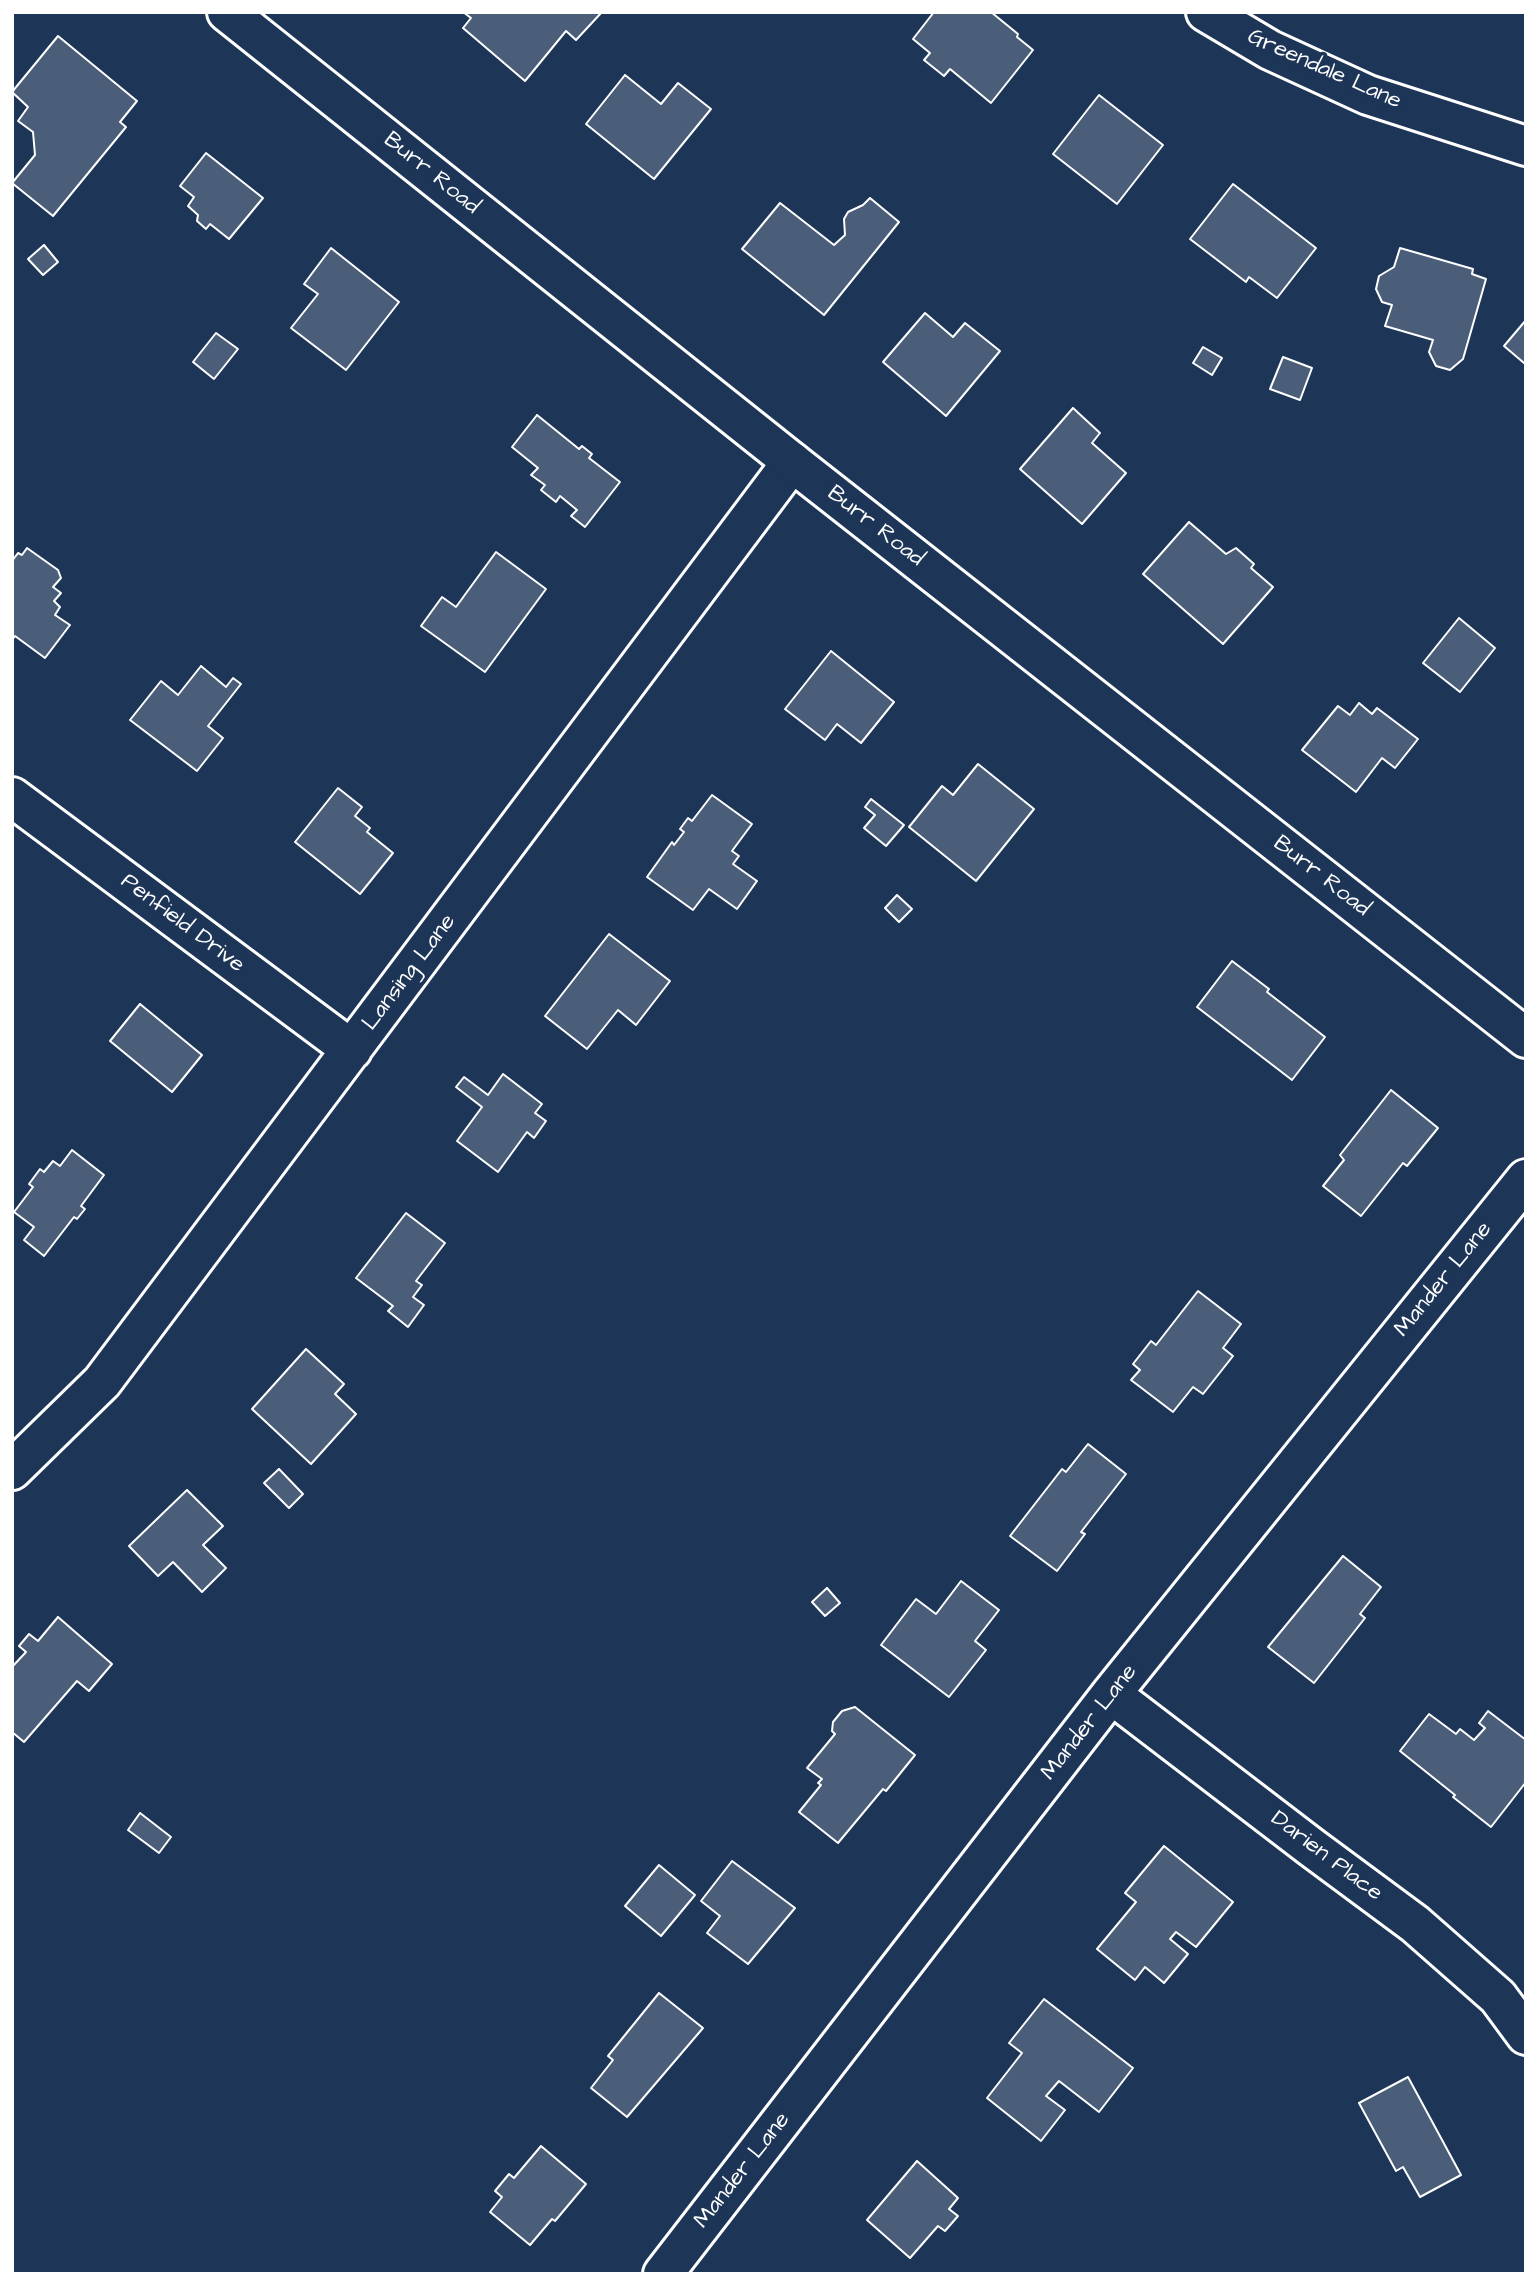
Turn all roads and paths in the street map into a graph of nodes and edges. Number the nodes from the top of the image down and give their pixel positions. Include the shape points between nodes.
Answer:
1 (227, 12) edge
2 (1206, 12) edge
3 (1526, 146) edge
4 (792, 462) junction
5 (12, 797) edge
6 (1526, 1038) edge
7 (352, 1050) junction
8 (1526, 1179) edge
9 (12, 1470) edge
10 (1111, 1694) junction
11 (1526, 2035) edge
12 (663, 2274) edge

1 - 4 street, Burr Road
2 - 3 street, Greendale Lane via 1270,50 1368,95
4 - 6 street, Burr Road
4 - 7 street, Lansing Lane
5 - 7 street, Penfield Drive
7 - 9 street, Lansing Lane via 102,1382
8 - 10 street, Mander Lane
10 - 11 street, Darien Place via 1415,1924 1498,1997
10 - 12 street, Mander Lane

